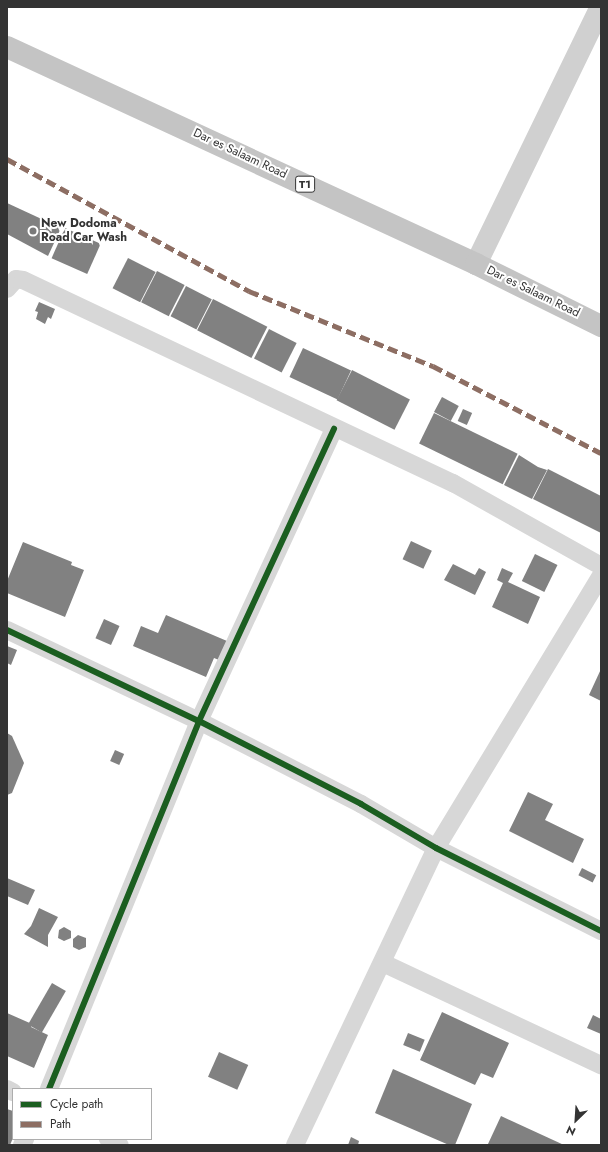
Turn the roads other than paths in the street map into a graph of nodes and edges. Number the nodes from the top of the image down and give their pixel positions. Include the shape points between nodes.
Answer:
1 (600, 7) edge
2 (7, 47) edge
3 (476, 264) junction
4 (7, 289) edge
5 (601, 326) edge
6 (334, 429) junction
7 (601, 566) edge
8 (601, 576) edge
9 (7, 630) edge
10 (199, 721) junction
11 (436, 848) junction
12 (601, 931) edge
13 (383, 964) junction
14 (601, 1065) edge
15 (49, 1088) edge
16 (110, 1140) edge
17 (120, 1145) edge
18 (295, 1145) edge

1 - 3 street
2 - 3 highway, Dar es Salaam Road / T1
3 - 5 highway, Dar es Salaam Road / T1
4 - 6 street via 16,279 23,280
6 - 7 street via 452,483
6 - 10 street
8 - 11 street
9 - 10 street
10 - 11 street via 361,804
10 - 15 street
11 - 12 street
11 - 13 street
13 - 14 street
13 - 18 street
16 - 17 street

